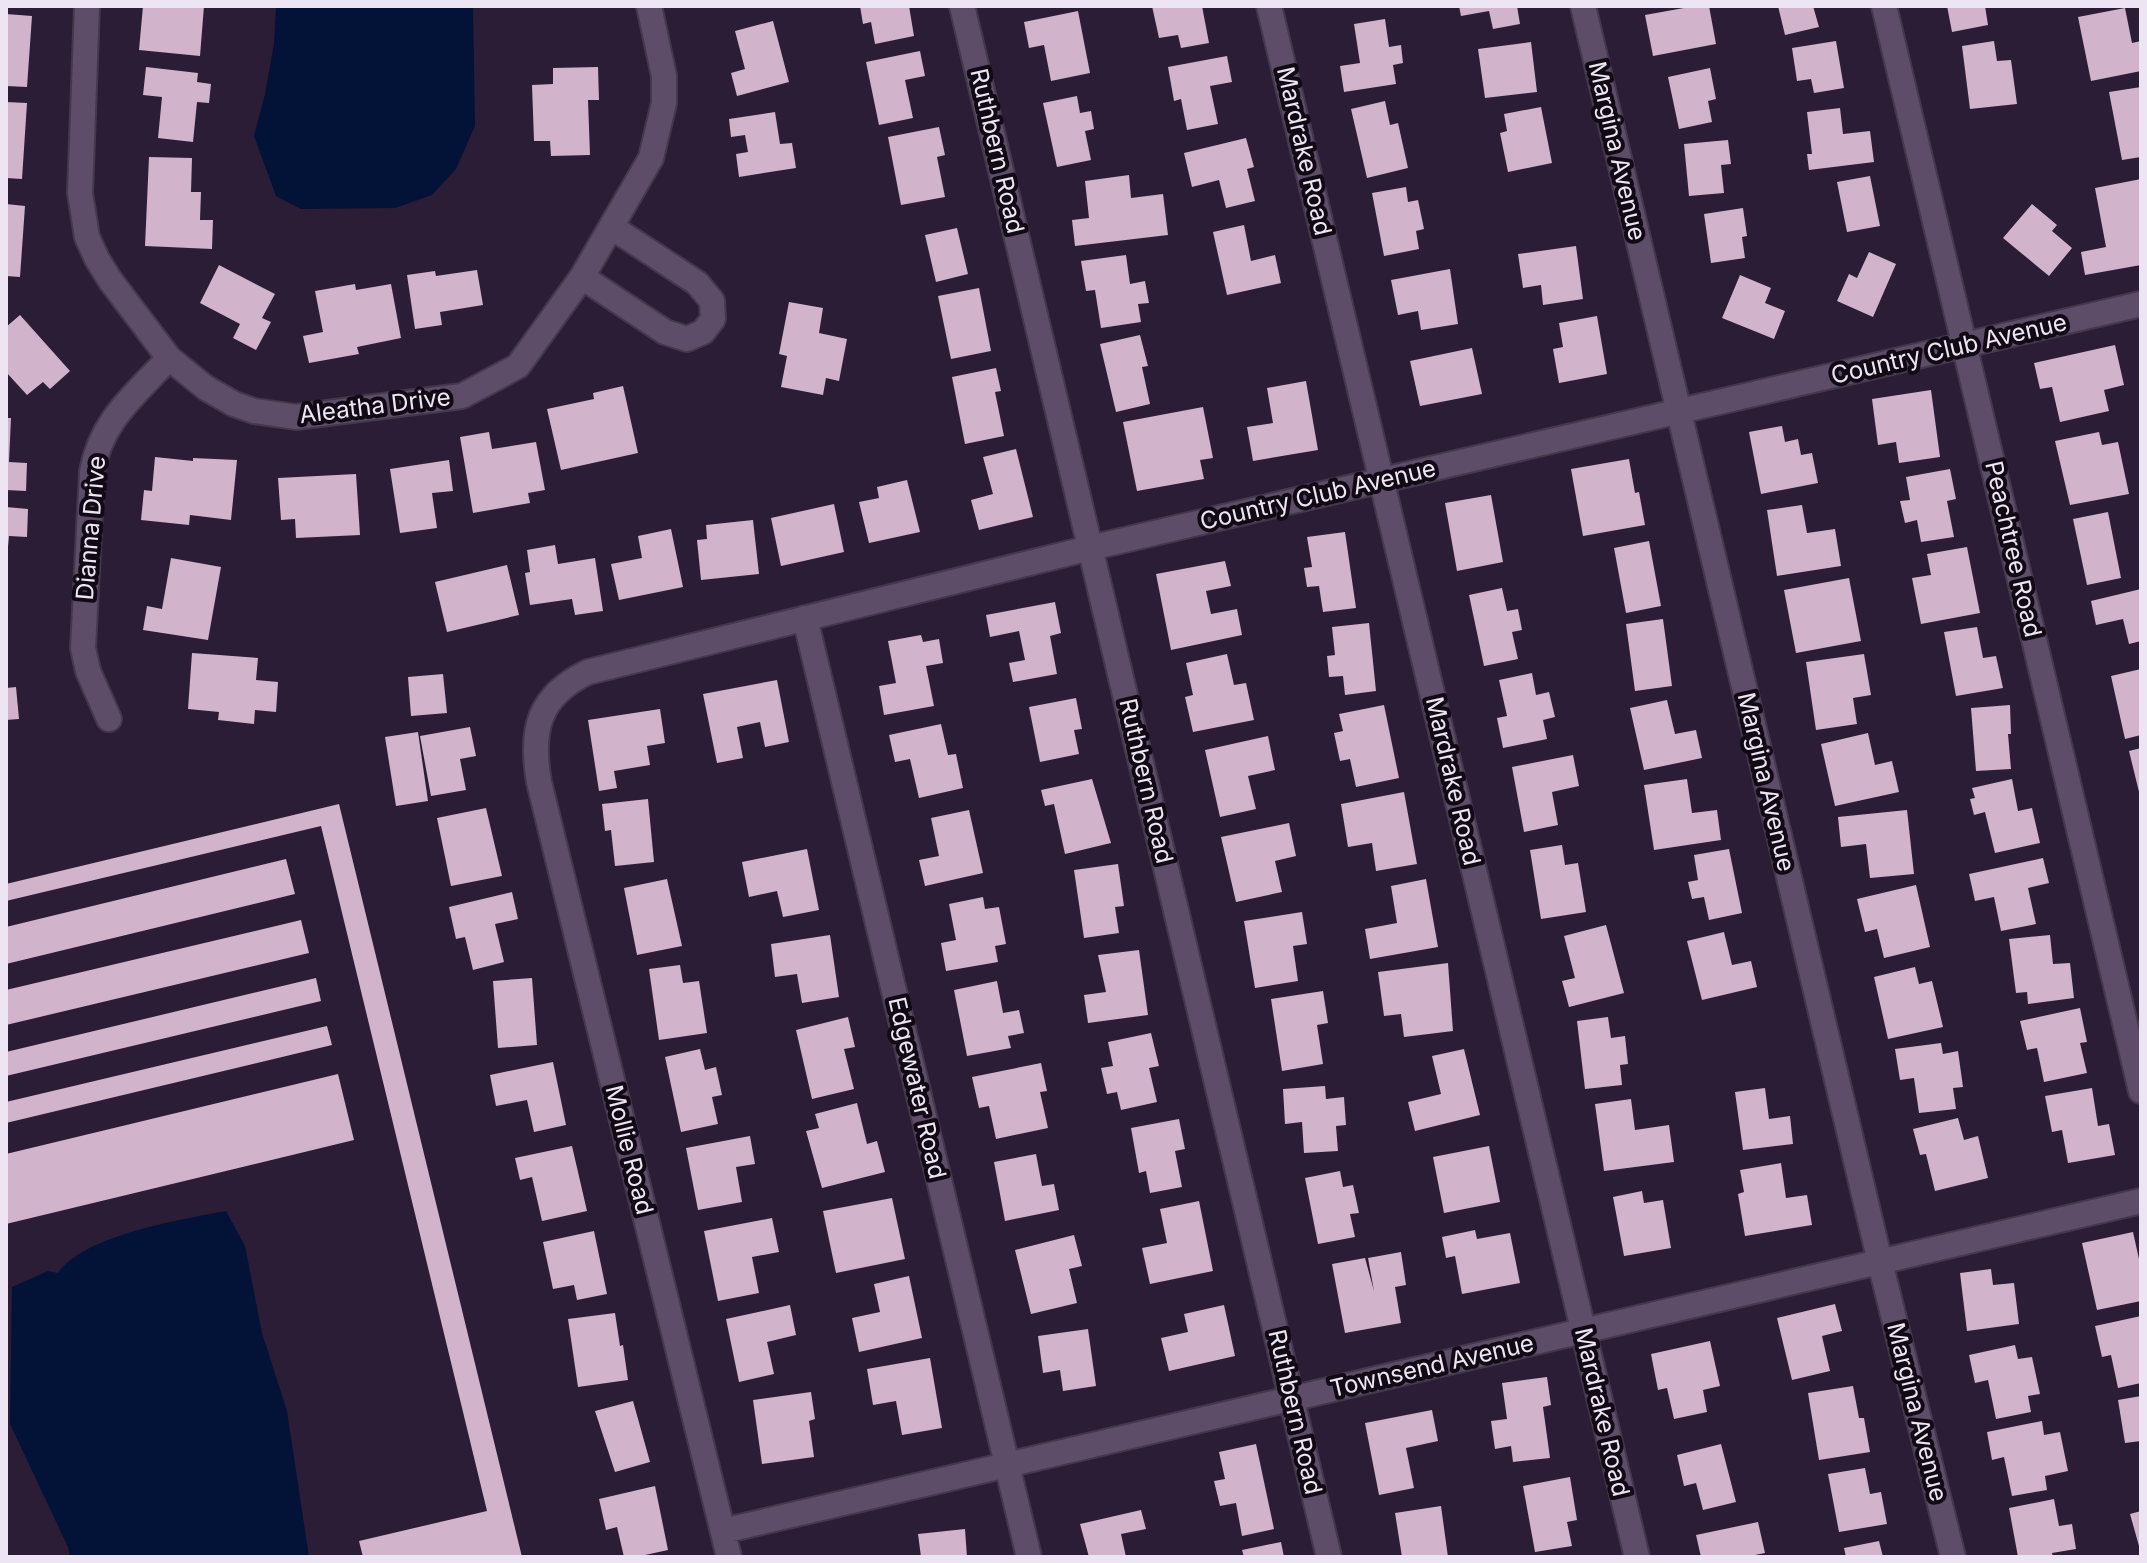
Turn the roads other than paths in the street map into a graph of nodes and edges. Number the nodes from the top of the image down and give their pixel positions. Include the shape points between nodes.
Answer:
1 (87, 6) edge
2 (649, 6) edge
3 (962, 6) edge
4 (1269, 6) edge
5 (1583, 6) edge
6 (1884, 6) edge
7 (613, 228) junction
8 (582, 277) junction
9 (2141, 304) edge
10 (1965, 345) junction
11 (169, 358) junction
12 (1679, 412) junction
13 (1382, 480) junction
14 (1090, 548) junction
15 (805, 618) junction
16 (109, 719) dead end
17 (535, 742) joint
18 (2141, 1091) edge
19 (2141, 1201) edge
20 (1880, 1262) junction
21 (1583, 1331) junction
22 (1292, 1399) junction
23 (1006, 1463) junction
24 (723, 1531) junction
25 (729, 1557) edge
26 (1029, 1557) edge
27 (1329, 1557) edge
28 (1637, 1557) edge
29 (1953, 1557) edge

1 - 11 street, Aleatha Drive via 80,193 87,237 110,280
2 - 7 street, Aleatha Drive via 664,76 664,103 651,158
3 - 14 street, Ruthbern Road
4 - 13 street, Mardrake Road
5 - 12 street, Margina Avenue
6 - 10 street, Peachtree Road
7 - 8 street, Aleatha Drive
7 - 8 street via 707,293 714,311 709,326 687,339 677,337
8 - 11 street, Aleatha Drive via 518,366 462,396 318,416 273,415 217,395
9 - 10 street, Country Club Avenue
10 - 12 street, Country Club Avenue
10 - 18 street, Peachtree Road
11 - 16 street, Dianna Drive via 108,425 92,472 83,648
12 - 13 street, Country Club Avenue
12 - 20 street, Margina Avenue
13 - 14 street, Country Club Avenue
13 - 21 street, Mardrake Road
14 - 15 street, Country Club Avenue
14 - 22 street, Ruthbern Road
15 - 17 street, Country Club Avenue via 570,680 544,709
15 - 23 street, Edgewater Road
17 - 24 street, Mollie Road via 539,782
19 - 20 street, Townsend Avenue
20 - 21 street, Townsend Avenue
20 - 29 street, Margina Avenue
21 - 22 street, Townsend Avenue
21 - 28 street, Mardrake Road
22 - 23 street, Townsend Avenue
22 - 27 street, Ruthbern Road
23 - 24 street, Townsend Avenue
23 - 26 street, Edgewater Road
24 - 25 street, Mollie Road

